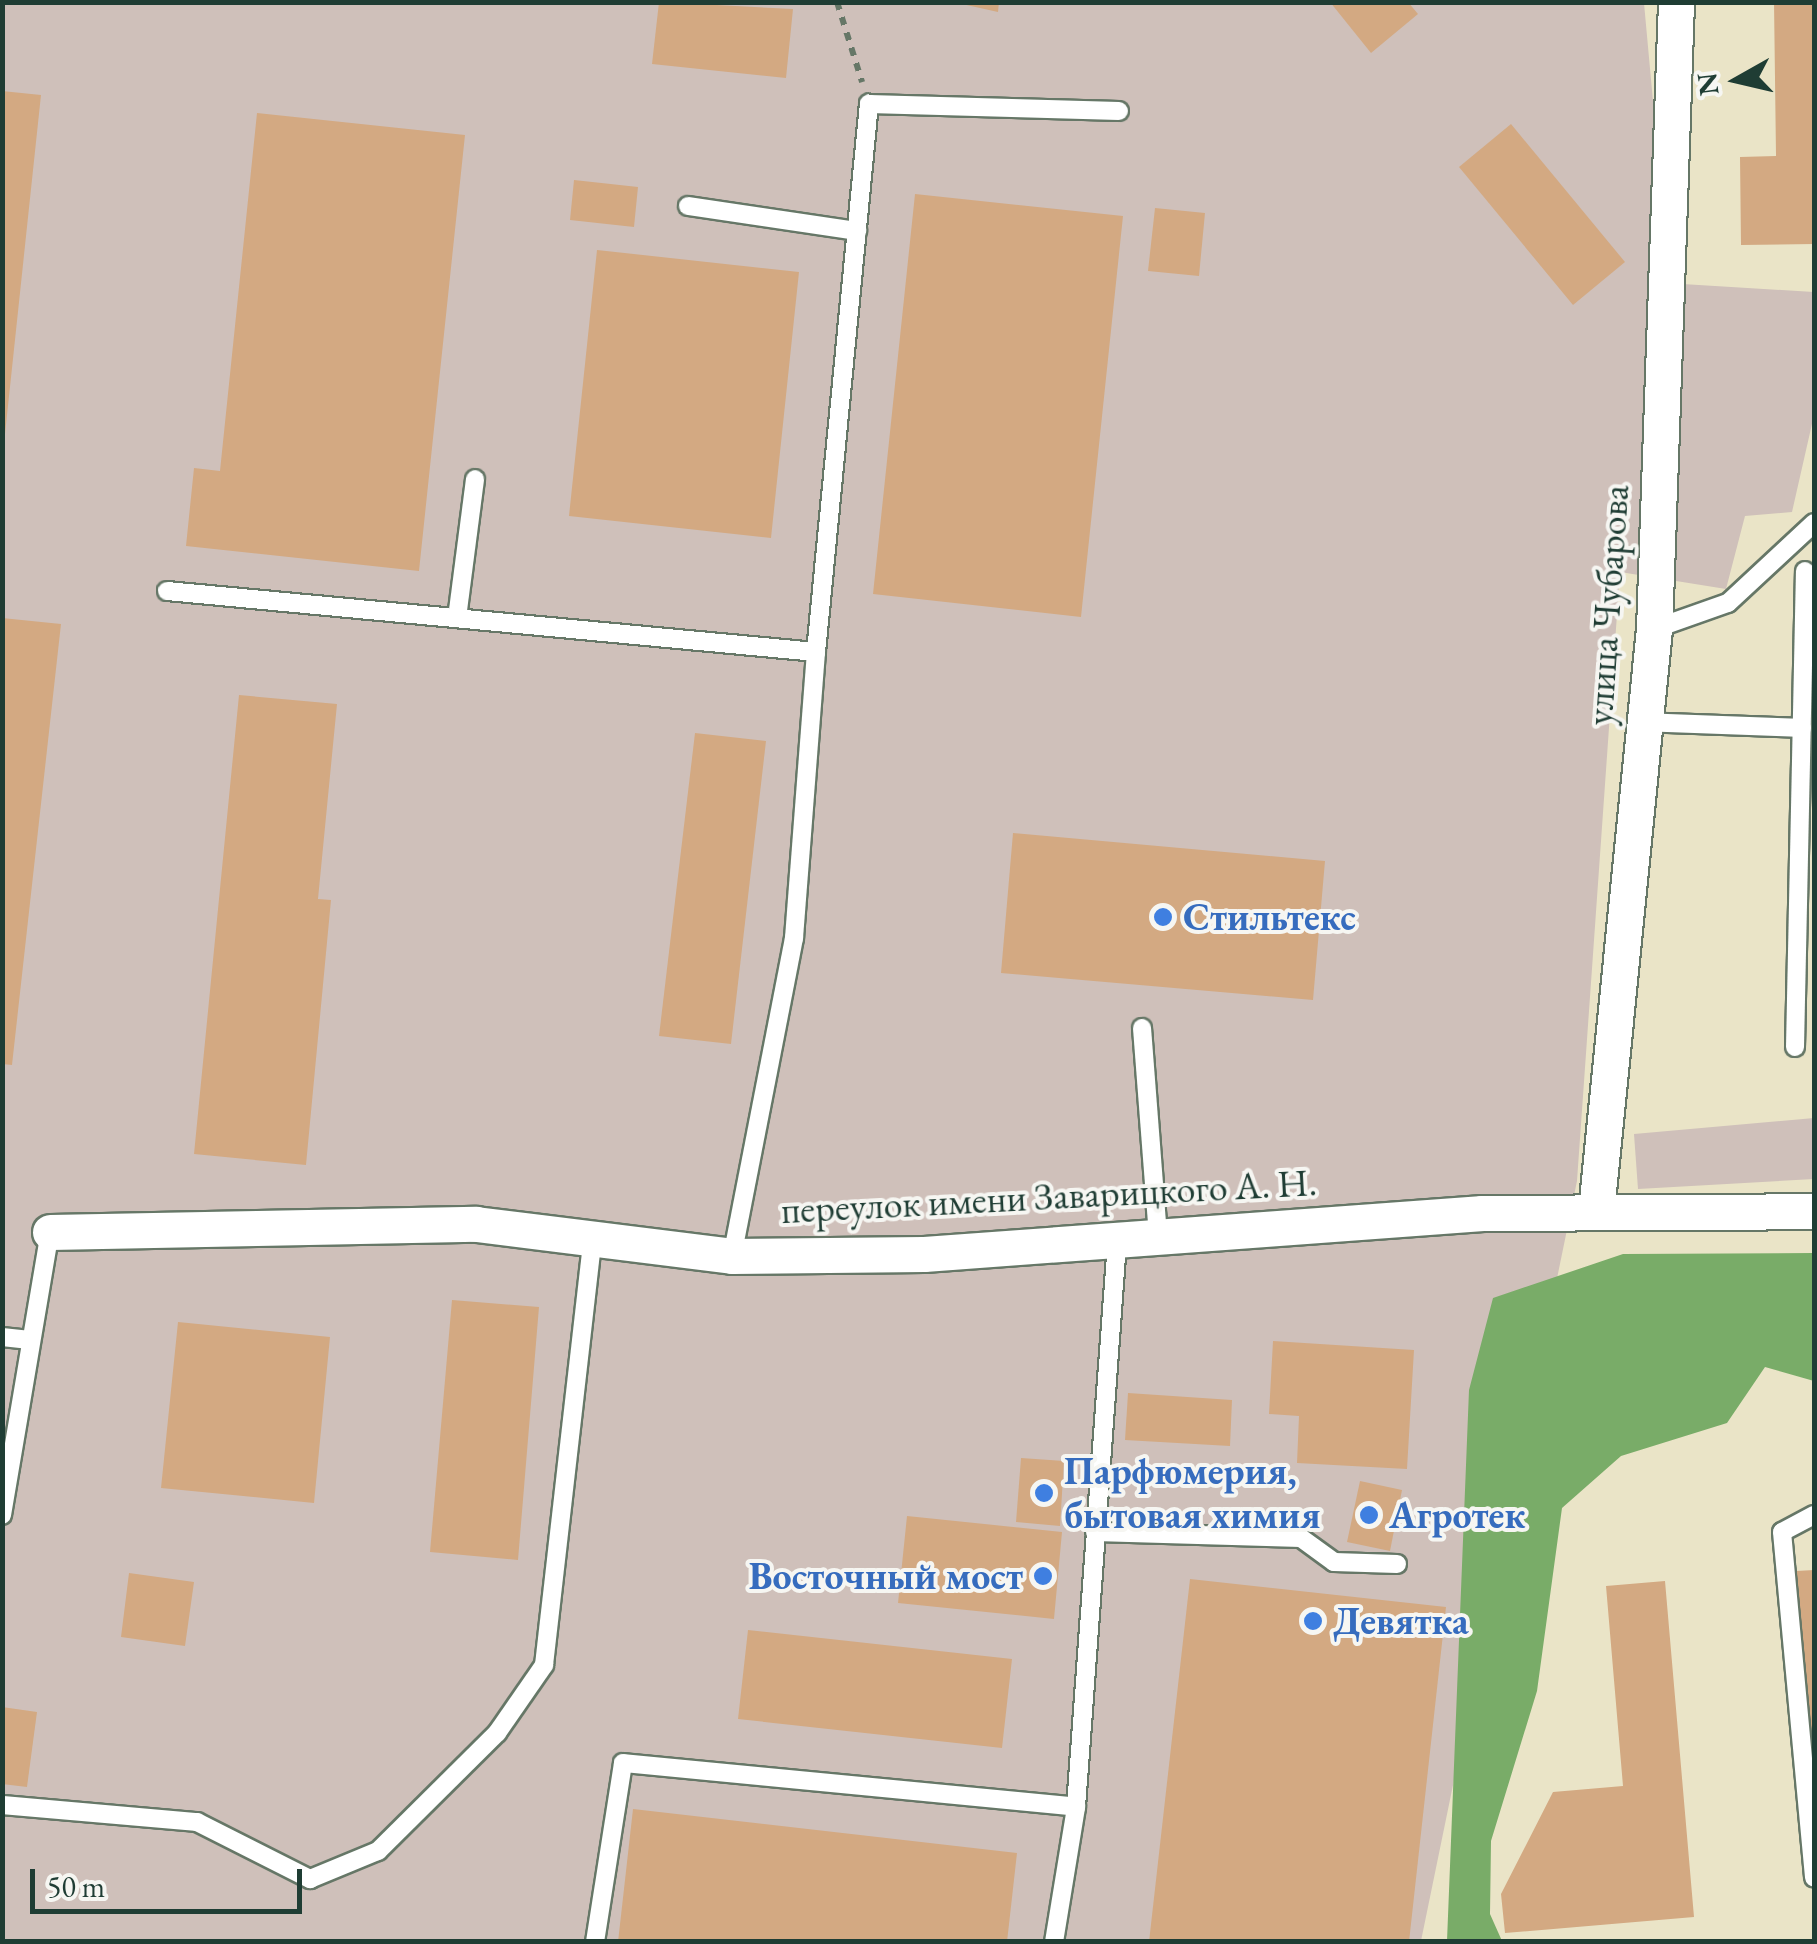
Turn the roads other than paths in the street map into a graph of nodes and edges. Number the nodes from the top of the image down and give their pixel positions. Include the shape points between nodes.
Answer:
1 (1676, 2) edge
2 (1119, 112) dead end
3 (688, 206) dead end
4 (857, 231) junction
5 (475, 479) dead end
6 (1814, 523) edge
7 (1806, 572) dead end
8 (167, 591) dead end
9 (457, 618) junction
10 (1654, 629) junction
11 (816, 652) junction
12 (1642, 722) junction
13 (1802, 728) junction
14 (1142, 1028) dead end
15 (1795, 1047) dead end
16 (1596, 1211) junction
17 (1814, 1212) edge
18 (50, 1232) joint
19 (1158, 1236) junction
20 (1117, 1242) junction
21 (592, 1243) junction
22 (732, 1256) junction
23 (2, 1337) edge
24 (30, 1340) junction
25 (1814, 1514) edge
26 (2, 1515) edge
27 (1095, 1532) junction
28 (1397, 1564) dead end
29 (2, 1805) edge
30 (1076, 1807) junction
31 (1814, 1878) edge
32 (595, 1942) edge
33 (1054, 1942) edge

1 - 10 street, улица Чубарова
2 - 4 lane via 869,104
3 - 4 lane
4 - 11 lane
5 - 9 lane
6 - 10 lane via 1728,603
7 - 13 lane
8 - 9 lane
9 - 11 lane
10 - 12 street, улица Чубарова
11 - 22 lane via 794,938
12 - 13 lane
12 - 16 street, улица Чубарова
13 - 15 lane
14 - 19 lane
16 - 17 street, переулок имени Заварицкого А. Н.
16 - 19 street, переулок имени Заварицкого А. Н.
18 - 21 street, переулок имени Заварицкого А. Н. via 476,1224
18 - 24 lane
19 - 20 street, переулок имени Заварицкого А. Н.
20 - 22 street, переулок имени Заварицкого А. Н.
20 - 27 lane
21 - 22 street, переулок имени Заварицкого А. Н.
21 - 29 lane via 544,1664 497,1733 378,1851 310,1879 197,1822
23 - 24 lane
24 - 26 lane
25 - 31 lane via 1782,1532
27 - 28 lane via 1300,1538 1334,1562
27 - 30 lane
30 - 32 lane via 623,1763
30 - 33 lane

